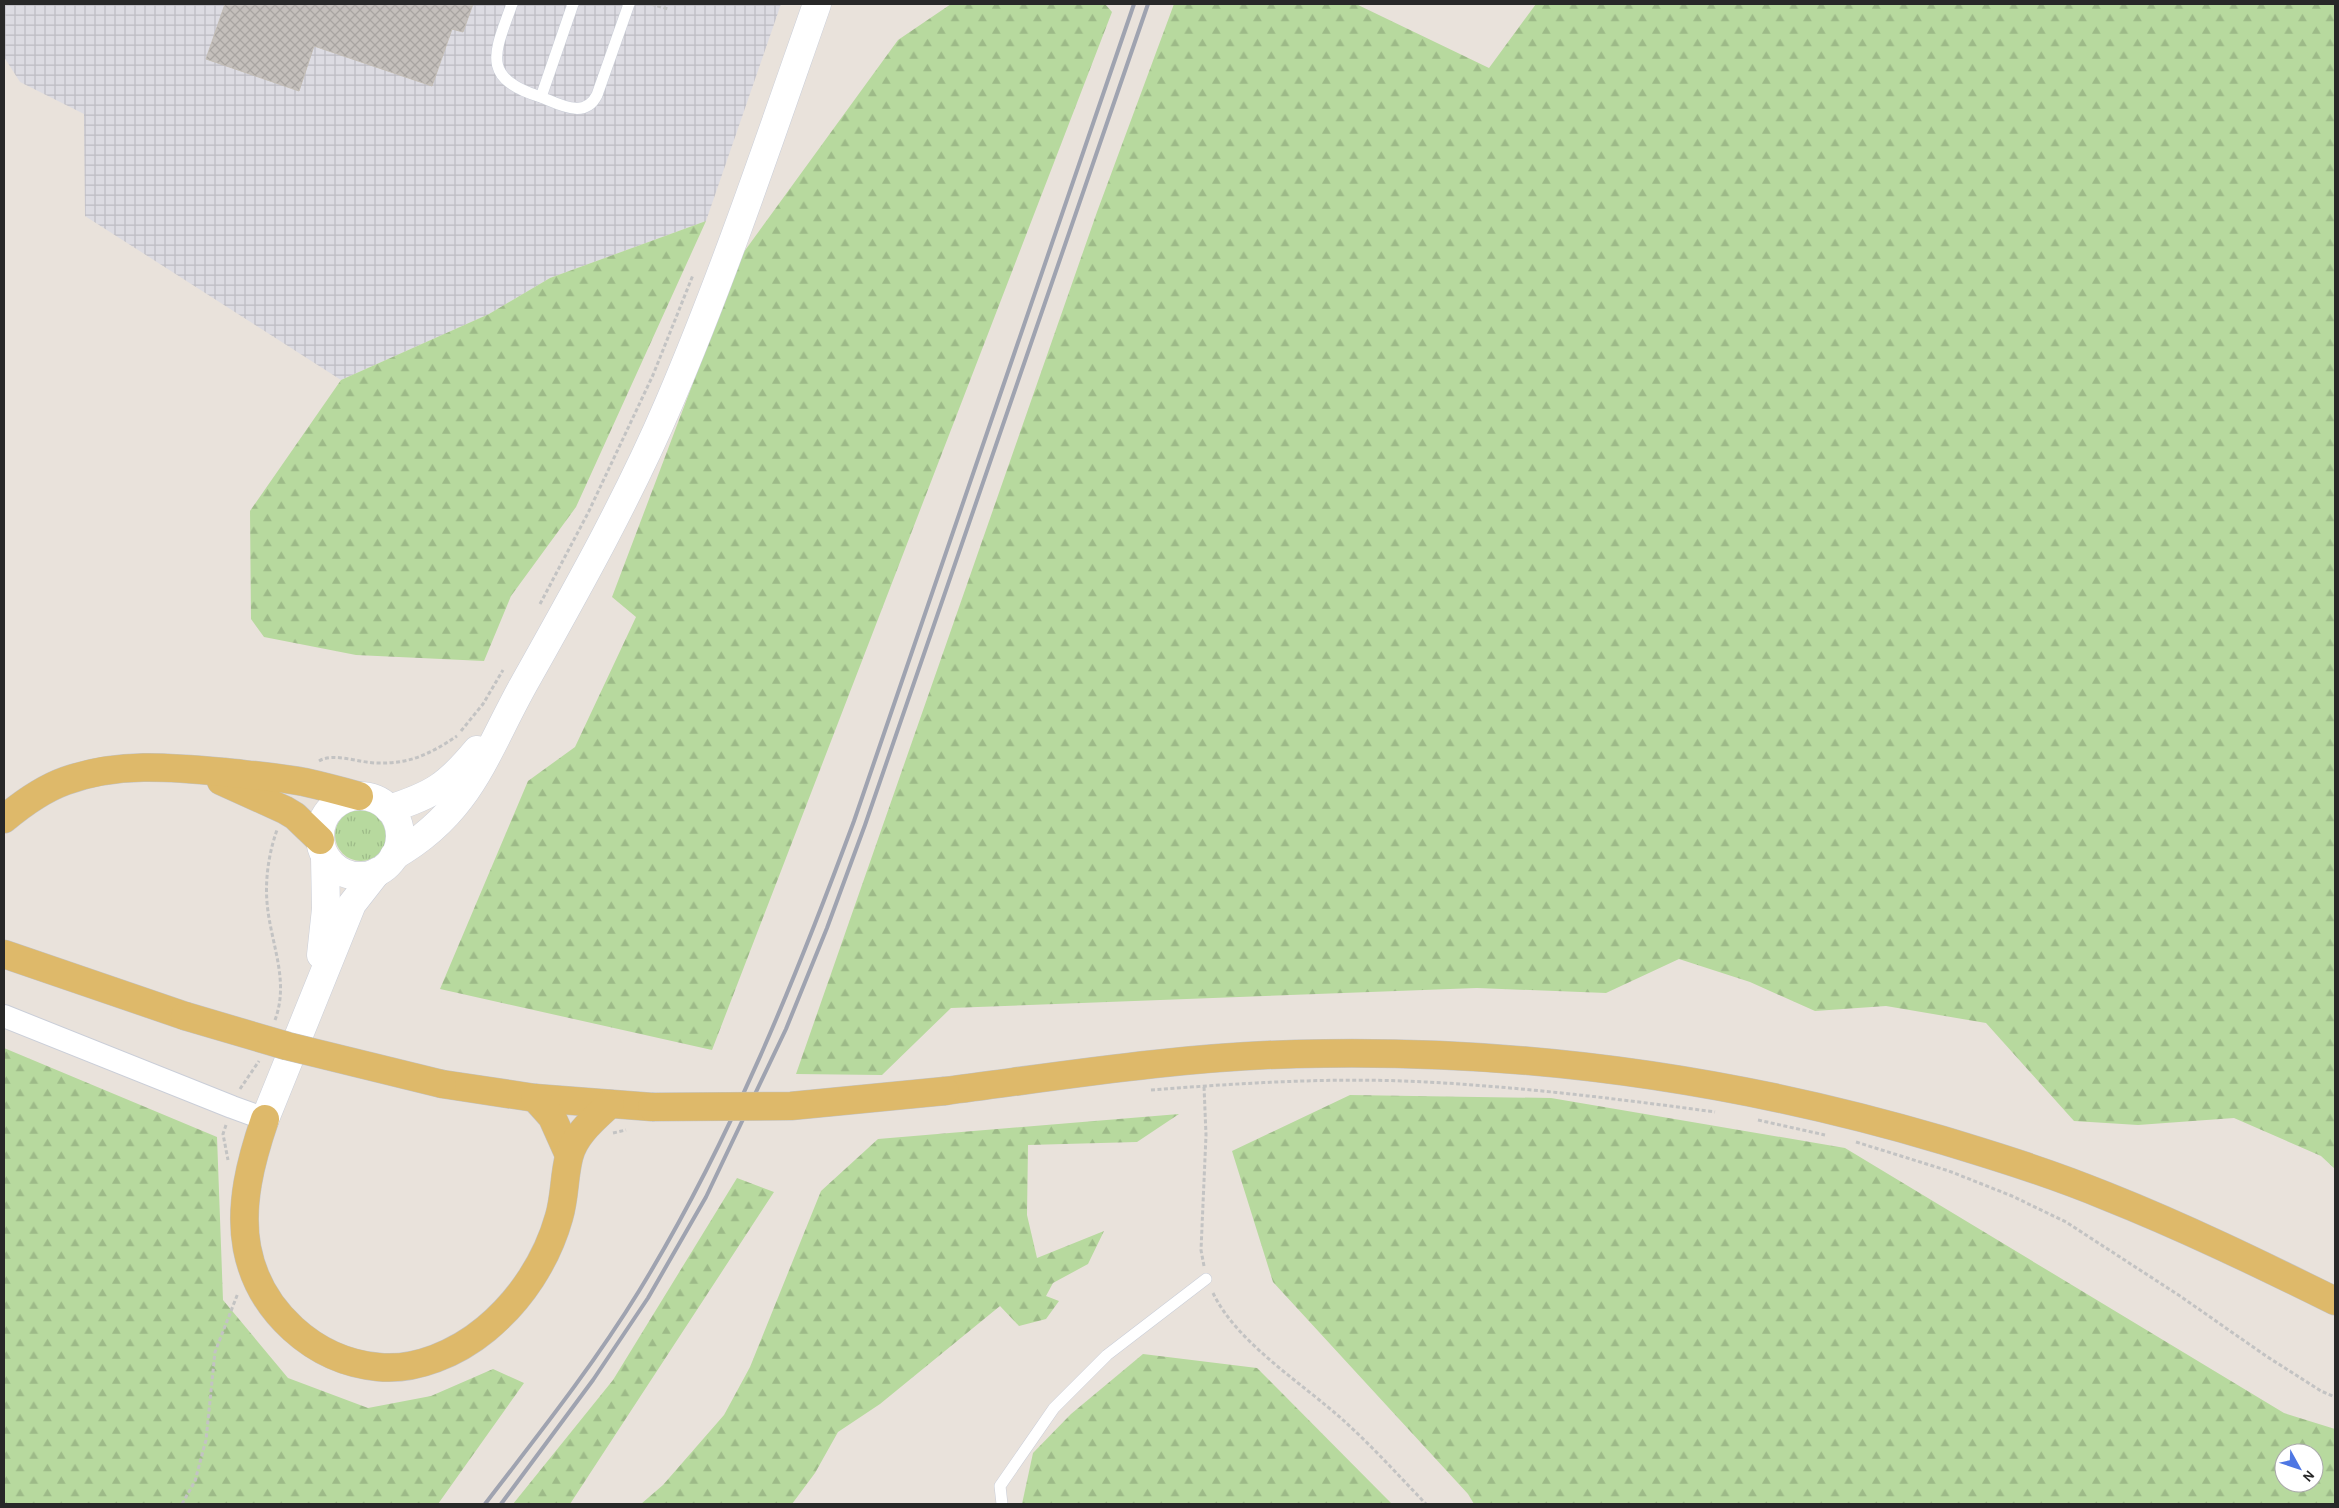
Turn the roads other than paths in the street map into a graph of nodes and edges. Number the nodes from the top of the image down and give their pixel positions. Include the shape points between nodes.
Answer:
1 (512, 4) edge
2 (573, 4) edge
3 (629, 4) edge
4 (817, 4) edge
5 (541, 98) junction
6 (512, 705) junction
7 (194, 769) junction
8 (360, 796) junction
9 (389, 809) junction
10 (4, 819) edge
11 (322, 849) junction
12 (385, 864) junction
13 (4, 954) edge
14 (310, 1004) junction
15 (4, 1016) edge
16 (535, 1098) junction
17 (610, 1104) junction
18 (265, 1118) junction
19 (569, 1155) junction
20 (1206, 1279) road end
21 (2335, 1301) edge
22 (1002, 1504) edge

1 - 5 lane via 496,51 496,61 508,83
2 - 5 lane
3 - 5 lane via 593,103 581,110
4 - 6 street via 740,225 669,404 625,498
6 - 9 street via 455,775 440,788 428,796
6 - 12 street via 468,789 436,827
7 - 8 main road via 302,782
7 - 10 main road via 125,767 92,773 64,781
7 - 11 main road via 295,816
8 - 9 street via 376,799
8 - 11 street via 346,798 326,815 320,827
9 - 12 street via 396,820 399,844
11 - 12 street via 335,868 348,874 363,876
11 - 14 street via 326,909
12 - 14 street via 352,904
13 - 16 main road, bridge via 185,1016 296,1049 442,1084
14 - 18 street
15 - 18 street
16 - 17 main road
16 - 19 main road via 552,1117
17 - 19 main road via 585,1129
17 - 21 main road, bridge via 652,1107 791,1106 945,1091 1194,1060 1295,1054 1448,1055 1585,1066 1676,1078 1799,1101 2019,1163 2105,1195
18 - 19 main road via 250,1166 246,1194 244,1223 254,1273 280,1316 299,1334 336,1358 378,1367 406,1366 448,1353 486,1329 507,1309 539,1266 550,1243 560,1216
20 - 22 lane via 1107,1355 1054,1408 1000,1486

